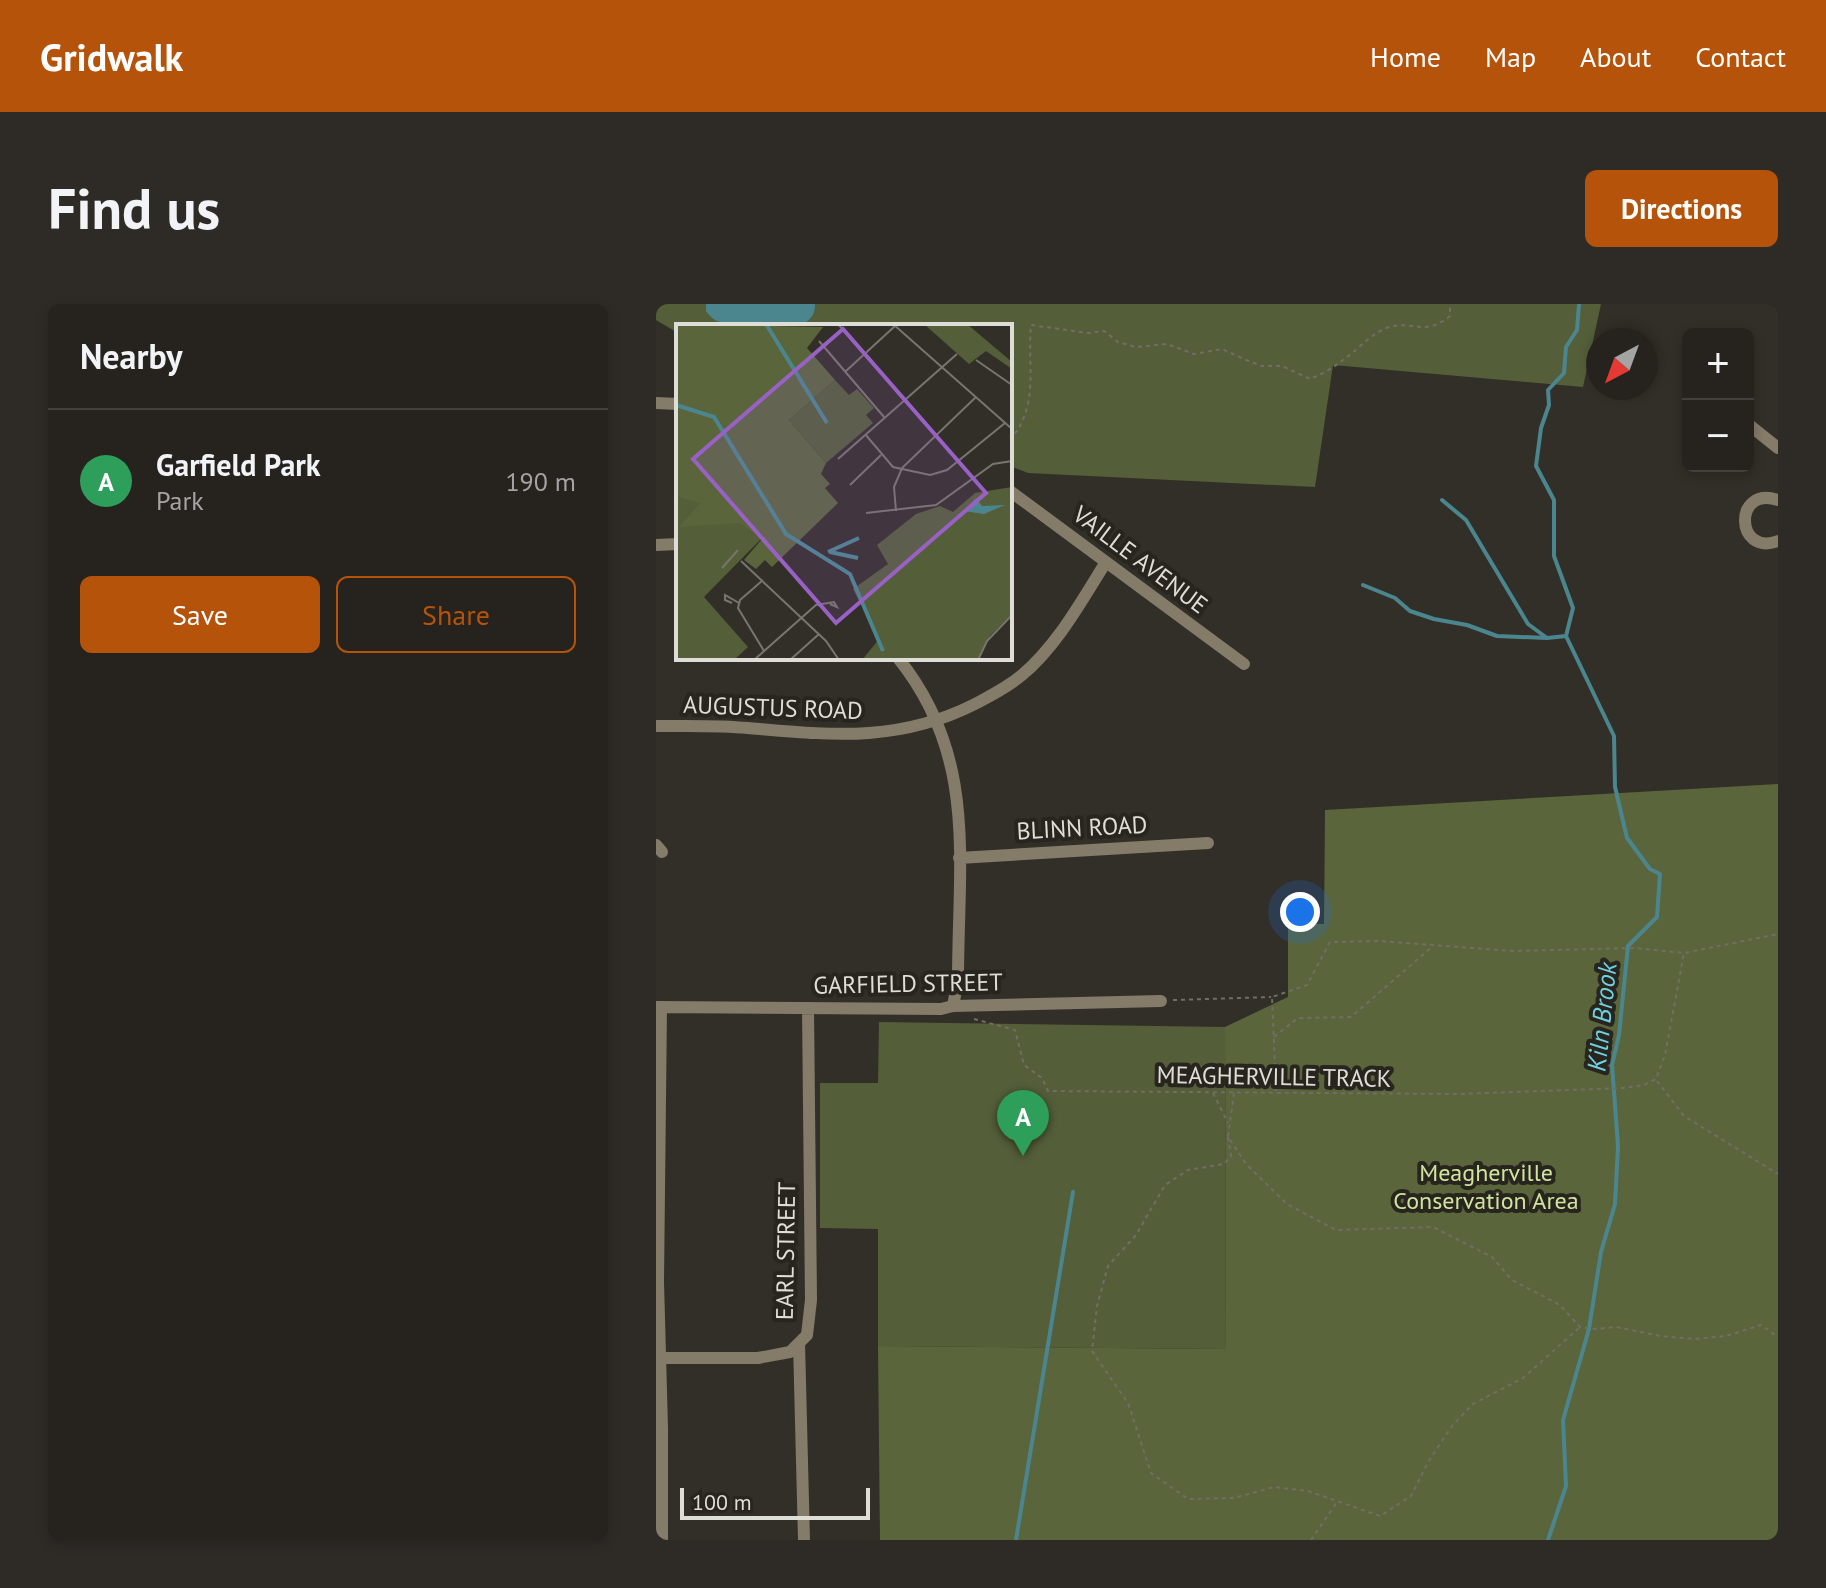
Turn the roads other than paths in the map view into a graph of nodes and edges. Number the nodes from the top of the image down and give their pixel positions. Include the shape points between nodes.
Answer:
1 (656, 403) edge
2 (676, 404) edge
3 (1754, 429) edge
4 (1778, 448) edge
5 (1012, 492) edge
6 (1777, 498) edge
7 (1778, 541) edge
8 (676, 544) edge
9 (656, 545) edge
10 (1106, 562) junction
11 (900, 660) edge
12 (1244, 664) dead end
13 (936, 721) junction
14 (656, 726) edge
15 (1208, 843) dead end
16 (959, 858) junction
17 (1161, 1001) road end
18 (953, 1006) junction
19 (658, 1007) edge
20 (808, 1008) junction
21 (799, 1343) junction
22 (657, 1358) edge
23 (662, 1540) edge
24 (804, 1540) edge

1 - 2 street
3 - 4 street
5 - 10 street, VAILLE AVENUE
6 - 7 street via 1753,502 1744,523 1758,542
8 - 9 street
10 - 12 street, VAILLE AVENUE
10 - 13 street, AUGUSTUS ROAD via 1024,673 1004,689
11 - 13 street
13 - 14 street, AUGUSTUS ROAD via 897,731 836,736
13 - 16 street via 952,761 960,809
15 - 16 street, BLINN ROAD
16 - 18 street
17 - 18 street, GARFIELD STREET
18 - 20 street, GARFIELD STREET
19 - 20 street, GARFIELD STREET
19 - 22 street
20 - 21 street, EARL STREET via 811,1300 807,1335
21 - 22 street via 790,1352 758,1358
21 - 24 street, EARL STREET
22 - 23 street

